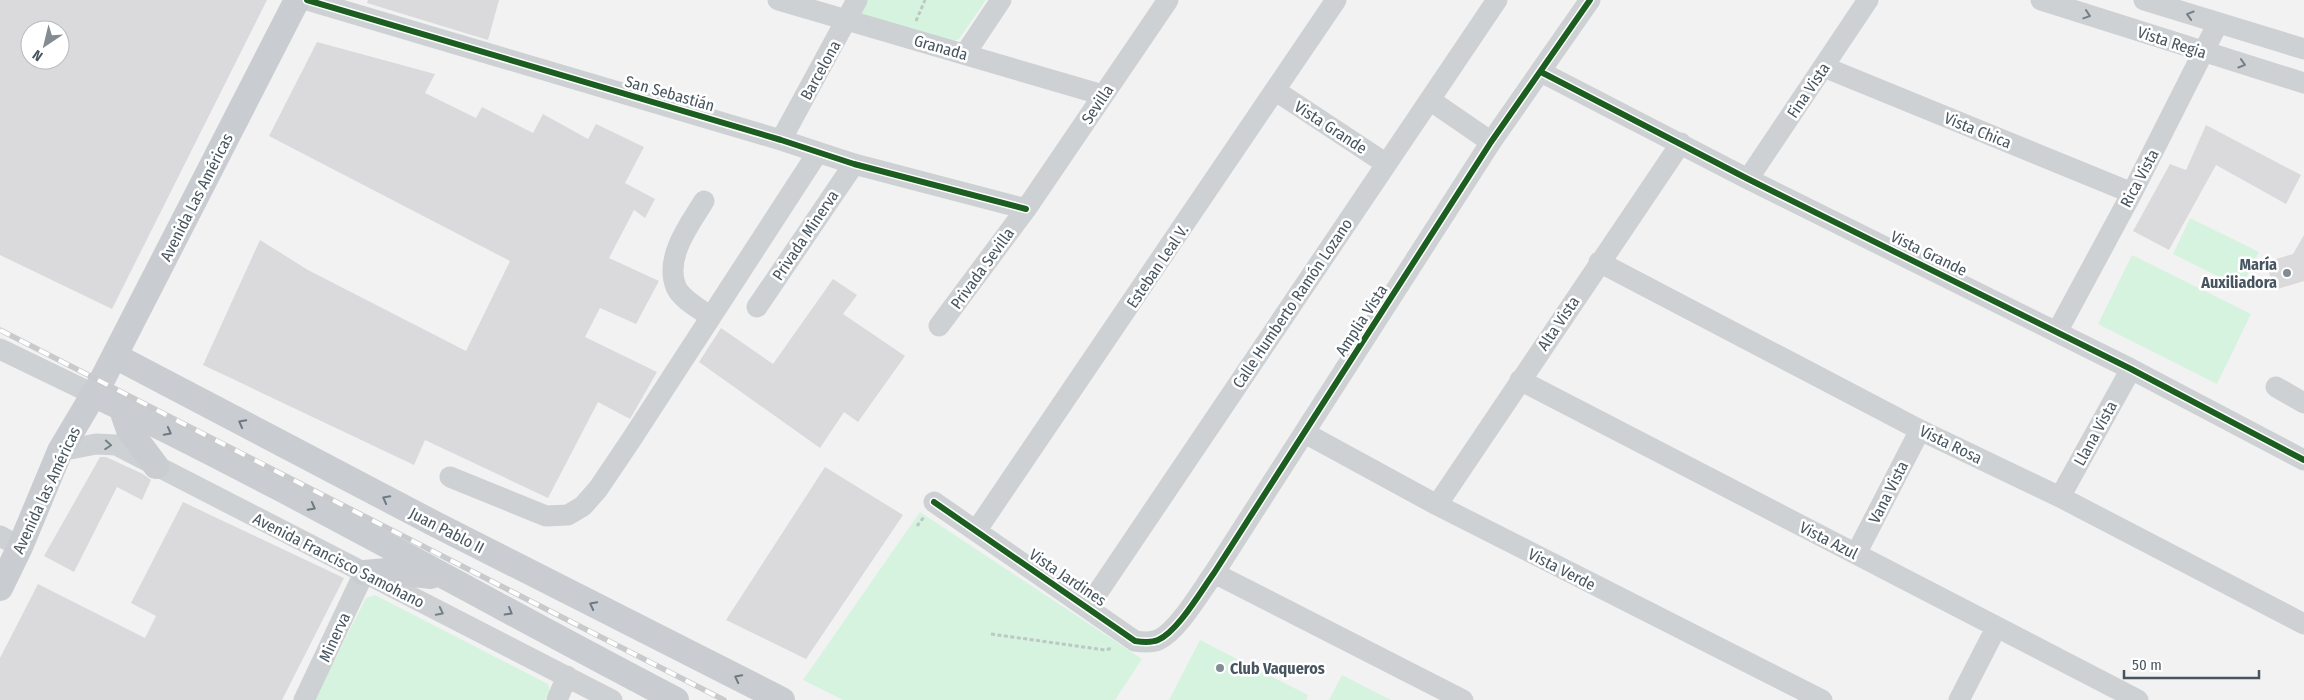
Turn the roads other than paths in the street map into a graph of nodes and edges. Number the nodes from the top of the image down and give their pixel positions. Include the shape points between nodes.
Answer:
1 (296, 0) edge
2 (307, 0) edge
3 (778, 0) edge
4 (857, 0) edge
5 (1001, 0) edge
6 (1168, 0) edge
7 (1336, 0) edge
8 (1498, 0) edge
9 (1590, 0) edge
10 (1868, 0) edge
11 (2041, 0) edge
12 (2144, 0) edge
13 (847, 21) junction
14 (2218, 23) junction
15 (2304, 50) edge
16 (2205, 52) junction
17 (965, 54) junction
18 (1824, 67) junction
19 (1541, 72) junction
20 (2304, 83) edge
21 (1276, 91) junction
22 (1103, 95) junction
23 (1430, 100) junction
24 (781, 140) junction
25 (1492, 142) junction
26 (1681, 143) junction
27 (818, 152) junction
28 (1385, 163) junction
29 (854, 164) junction
30 (1748, 179) junction
31 (2132, 193) junction
32 (704, 201) dead end
33 (1026, 209) junction
34 (1599, 262) junction
35 (757, 306) dead end
36 (711, 317) junction
37 (939, 326) dead end
38 (2057, 332) junction
39 (0, 350) edge
40 (115, 356) junction
41 (2130, 369) junction
42 (1520, 380) junction
43 (93, 394) junction
44 (121, 407) junction
45 (1920, 430) junction
46 (1305, 433) junction
47 (60, 451) junction
48 (2304, 460) edge
49 (156, 466) junction
50 (450, 477) dead end
51 (2060, 497) junction
52 (934, 502) dead end
53 (1437, 505) junction
54 (976, 531) junction
55 (10, 541) edge
56 (1856, 554) junction
57 (364, 573) junction
58 (1214, 573) junction
59 (452, 580) junction
60 (0, 588) edge
61 (1088, 607) junction
62 (2304, 624) edge
63 (1996, 628) junction
64 (1140, 641) joint
65 (567, 676) junction
66 (1788, 693) edge
67 (304, 700) edge
68 (557, 700) edge
69 (612, 700) edge
70 (676, 700) edge
71 (782, 700) edge
72 (1463, 700) edge
73 (1822, 700) edge
74 (1959, 700) edge
75 (2138, 700) edge

1 - 40 main road, Avenida Las Américas
2 - 24 street, San Sebastián
3 - 13 street, Granada
4 - 13 street, Barcelona
5 - 17 street
6 - 22 street, Sevilla
7 - 21 street, Esteban Leal V.
8 - 23 street, Calle Humberto Ramón Lozano
9 - 19 street, Amplia Vista
10 - 18 street, Fina Vista
11 -> 16 street, Vista Regia
14 -> 12 street, Vista Regia
13 - 17 street, Granada
13 - 24 street, Barcelona
14 - 15 street, Vista Regia
14 - 16 street, Rica Vista
16 -> 20 street, Vista Regia
16 - 31 street, Rica Vista
17 - 22 street, Granada
18 - 30 street, Fina Vista
18 - 31 street, Vista Chica
19 - 25 street, Amplia Vista
19 - 26 street, Vista Grande
21 - 28 street, Vista Grande
21 - 54 street, Esteban Leal V.
22 - 33 street, Sevilla
23 - 25 street
23 - 28 street, Calle Humberto Ramón Lozano
24 - 27 street, San Sebastián
25 - 46 street, Amplia Vista
26 - 30 street, Vista Grande
26 - 34 street, Alta Vista
27 - 29 street, San Sebastián
27 - 36 street
28 - 61 street, Calle Humberto Ramón Lozano
29 - 33 street, San Sebastián
29 - 35 street, Privada Minerva
30 - 38 street, Vista Grande
31 - 38 street, Rica Vista
32 - 36 street via 678,248 674,276 676,288 684,297
33 - 37 street, Privada Sevilla
34 - 42 street, Alta Vista
34 - 45 street, Vista Rosa
36 - 50 street via 598,489 583,506 568,515 546,516
38 - 41 street, Vista Grande
39 - 43 street
40 - 43 main road, Avenida Las Américas
71 -> 40 main road, Juan Pablo II via 433,523
41 - 48 street, Vista Grande
41 - 51 street, Llana Vista
42 - 53 street, Alta Vista
42 - 56 street, Vista Azul
43 - 44 main road
43 - 47 main road, Avenida las Américas
44 - 49 main road via 129,430
44 -> 59 main road
45 - 51 street, Vista Rosa
45 - 56 street, Vana Vista
46 - 53 street, Vista Verde
46 - 58 street, Amplia Vista
47 -> 49 street, Avenida Francisco Samohano via 96,444 116,445
47 - 55 main road, Avenida las Américas
49 - 57 street, Avenida Francisco Samohano
51 - 62 street, Vista Rosa
52 - 54 street, Vista Jardines
53 - 66 street, Vista Verde
54 - 61 street, Vista Jardines
55 - 60 main road, Avenida las Américas
56 - 63 street, Vista Azul
57 - 59 main road via 386,571
57 -> 65 street, Avenida Francisco Samohano
57 - 67 street, Minerva
58 - 64 street, Amplia Vista via 1170,632 1158,640
58 - 72 street
59 -> 70 main road
61 - 64 street, Vista Jardines
63 - 74 street
63 - 75 street, Vista Azul
65 - 68 street
65 - 69 street, Avenida Francisco Samohano
66 - 73 street, Vista Verde

